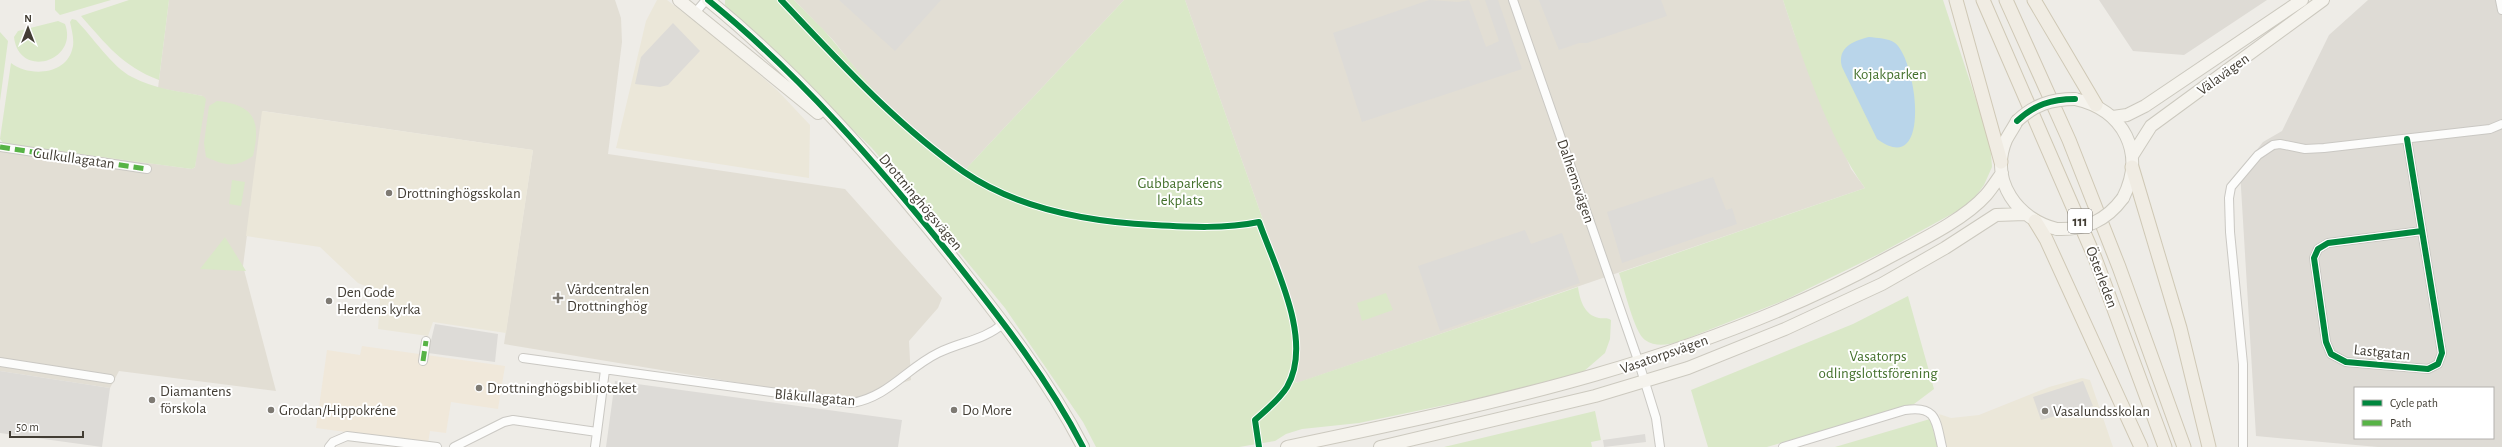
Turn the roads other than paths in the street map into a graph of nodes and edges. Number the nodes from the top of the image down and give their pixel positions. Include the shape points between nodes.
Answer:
1 (679, 0) edge
2 (707, 0) edge
3 (1513, 0) edge
4 (1956, 0) edge
5 (1983, 0) edge
6 (2006, 0) edge
7 (2034, 0) edge
8 (2302, 0) edge
9 (2323, 0) edge
10 (2500, 0) edge
11 (2502, 10) edge
12 (696, 13) junction
13 (2096, 105) junction
14 (2113, 117) junction
15 (2502, 124) edge
16 (2407, 139) junction
17 (851, 141) junction
18 (0, 147) edge
19 (2132, 161) junction
20 (2002, 167) junction
21 (147, 169) dead end
22 (2025, 214) junction
23 (2036, 221) junction
24 (2422, 231) junction
25 (1004, 323) junction
26 (426, 340) dead end
27 (523, 358) dead end
28 (423, 361) dead end
29 (0, 362) edge
30 (1639, 363) junction
31 (605, 370) junction
32 (110, 379) dead end
33 (1645, 382) junction
34 (597, 432) junction
35 (329, 447) edge
36 (437, 447) edge
37 (454, 447) edge
38 (595, 447) edge
39 (1083, 447) edge
40 (1287, 447) edge
41 (1380, 447) edge
42 (1660, 447) edge
43 (1783, 447) edge
44 (1942, 447) edge
45 (2141, 447) edge
46 (2165, 447) edge
47 (2184, 447) edge
48 (2209, 447) edge
49 (2243, 447) edge

1 - 12 main road, Drottninghögsvägen
2 - 12 street
2 - 17 main road, Drottninghögsvägen via 765,50
3 - 30 street, Dalhemsvägen
4 - 20 main road
5 - 46 main road, Österleden / 111 via 2095,258
6 - 47 main road, Österleden / 111 via 2072,148 2119,267
7 - 13 main road
8 - 14 main road, Välavägen via 2146,106 2127,115
9 - 19 main road, Välavägen via 2151,126
10 - 11 street
12 - 17 main road, Drottninghögsvägen
13 - 14 main road
13 - 20 main road, bridge via 2075,99 2062,99 2044,103 2027,112 2017,121 2006,140
14 - 19 main road via 2126,135
15 - 16 street via 2490,129
16 - 24 street, Lastgatan
16 - 49 street via 2312,149 2280,144 2258,155 2231,187 2230,232 2243,364
17 - 25 main road, Drottninghögsvägen via 910,206
18 - 21 street, Gulkullagatan
19 - 23 main road, bridge via 2128,188 2123,198 2115,208 2094,223 2076,228 2057,229
19 - 48 main road via 2182,336
20 - 22 main road via 2010,196
20 - 30 main road, Vasatorpsvägen via 1986,195 1972,207 1937,230 1854,276 1767,316
22 - 23 main road
22 - 33 main road, Vasatorpsvägen via 1996,215 1926,260 1834,307 1752,343
23 - 45 main road
24 - 24 street, Lastgatan via 2442,353 2438,364 2428,369 2346,362 2331,354 2326,342 2314,258 2318,249 2328,243
25 - 31 street, Blåkullagatan via 984,338 960,344 937,354 876,397 852,403
25 - 39 main road, Drottninghögsvägen via 1056,398
26 - 28 street
27 - 31 street, Blåkullagatan
29 - 32 street
30 - 33 street, Dalhemsvägen
30 - 40 main road, Vasatorpsvägen via 1530,393
31 - 34 street
33 - 41 main road, Vasatorpsvägen via 1553,407
33 - 42 street, Dalhemsvägen via 1659,431
34 - 37 street via 513,420
34 - 38 street
35 - 36 street via 333,442 347,436
43 - 44 street via 1905,410 1921,409 1934,417

